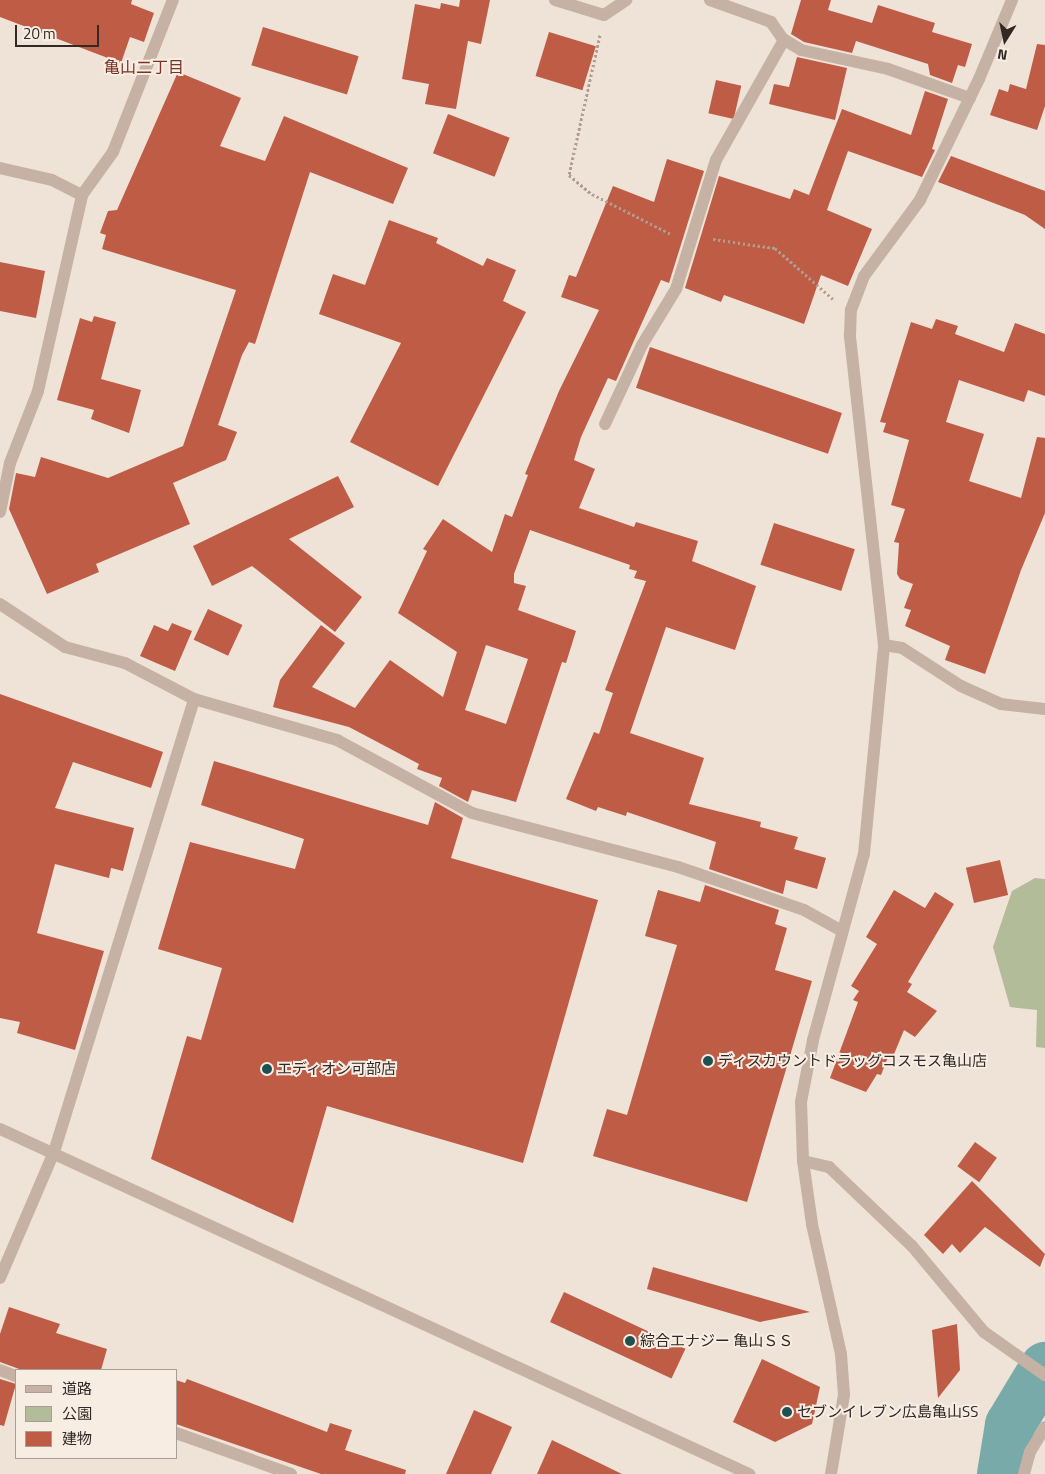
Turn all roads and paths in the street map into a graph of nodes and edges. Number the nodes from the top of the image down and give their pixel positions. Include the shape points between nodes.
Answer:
1 (173, 0) edge
2 (555, 0) edge
3 (626, 0) edge
4 (710, 0) edge
5 (1012, 0) edge
6 (604, 15) junction
7 (784, 40) junction
8 (970, 98) junction
9 (0, 168) edge
10 (82, 195) junction
11 (692, 242) junction
12 (851, 310) junction
13 (605, 424) dead end
14 (0, 512) edge
15 (0, 604) edge
16 (884, 645) junction
17 (194, 699) junction
18 (1045, 710) edge
19 (842, 931) junction
20 (0, 1129) edge
21 (54, 1152) junction
22 (803, 1161) junction
23 (0, 1278) edge
24 (0, 1370) edge
25 (1045, 1375) edge
26 (15, 1376) edge
27 (1045, 1427) edge
28 (178, 1434) edge
29 (291, 1474) edge
30 (749, 1474) edge
31 (831, 1474) edge
32 (1024, 1474) edge

1 - 10 street via 113,152
2 - 6 street
3 - 6 street
4 - 7 street via 771,22
5 - 8 street
6 - 11 path via 570,175 592,194 639,220
7 - 8 street via 801,50 888,69
7 - 11 street via 716,160
8 - 12 street via 920,200 864,276
9 - 10 street via 52,180
10 - 14 street via 38,391 10,463
11 - 12 path via 707,238 775,248 827,296
11 - 13 street via 676,290 642,345
12 - 16 street via 850,335
15 - 17 street via 65,647 124,663
16 - 18 street via 902,648 960,686 1001,704
16 - 19 street via 864,854
17 - 19 street via 337,740 472,813 678,867 804,910
17 - 21 street
19 - 22 street via 813,1040 801,1102
20 - 21 street
21 - 23 street
21 - 30 street
22 - 25 street via 829,1167 912,1246 984,1332
22 - 31 street via 812,1224 841,1354 844,1395
24 - 26 street
27 - 32 street via 1030,1452
28 - 29 street

